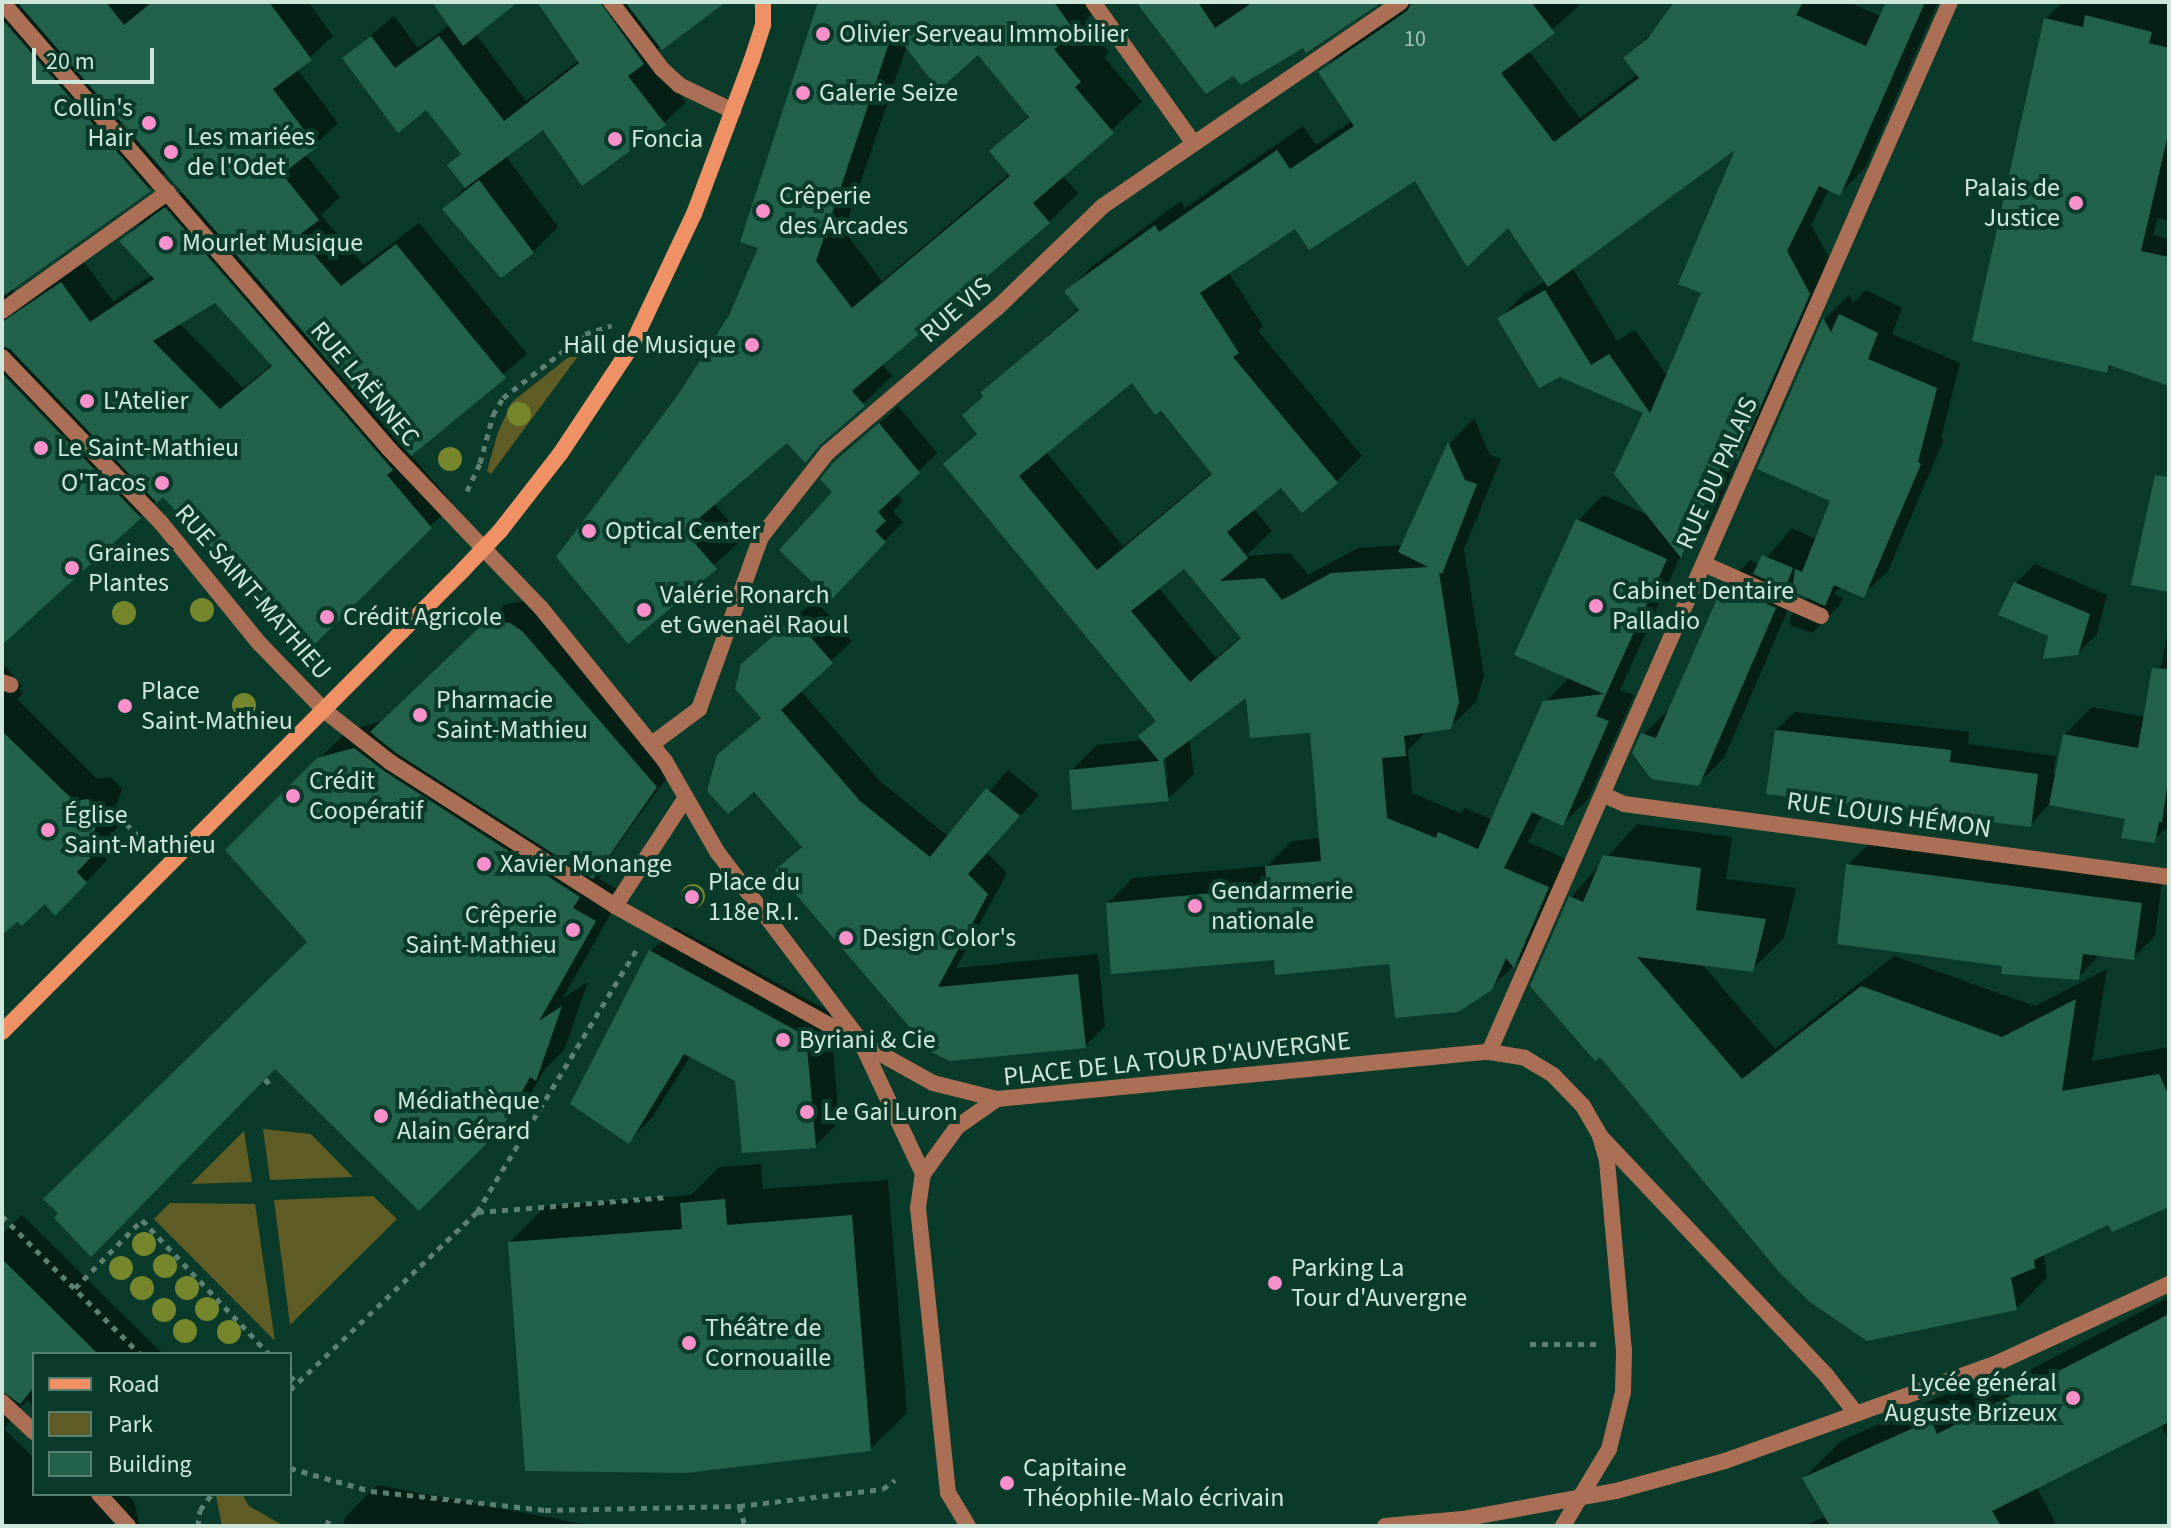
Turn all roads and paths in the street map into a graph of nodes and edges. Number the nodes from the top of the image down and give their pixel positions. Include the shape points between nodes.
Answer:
1 (611, 2) edge
2 (767, 2) edge
3 (1093, 2) edge
4 (1401, 2) edge
5 (1950, 2) edge
6 (7, 3) edge
7 (733, 111) junction
8 (1193, 142) junction
9 (168, 192) junction
10 (2, 311) edge
11 (641, 329) junction
12 (2, 357) edge
13 (447, 513) junction
14 (484, 549) junction
15 (1704, 564) junction
16 (1821, 616) dead end
17 (325, 711) junction
18 (652, 744) junction
19 (1604, 795) junction
20 (685, 799) junction
21 (118, 815) dead end
22 (168, 868) junction
23 (2169, 877) edge
24 (615, 906) junction
25 (650, 926) junction
26 (2, 1032) edge
27 (860, 1040) junction
28 (1489, 1052) junction
29 (265, 1079) dead end
30 (272, 1087) dead end
31 (997, 1099) junction
32 (1600, 1136) junction
33 (923, 1174) junction
34 (667, 1197) dead end
35 (477, 1212) junction
36 (4, 1220) edge
37 (2169, 1284) edge
38 (75, 1288) junction
39 (1530, 1344) dead end
40 (1624, 1351) junction
41 (138, 1352) edge
42 (267, 1352) edge
43 (292, 1378) edge
44 (297, 1383) junction
45 (292, 1388) edge
46 (2, 1402) edge
47 (1855, 1412) junction
48 (32, 1430) edge
49 (292, 1469) edge
50 (895, 1480) dead end
51 (101, 1496) edge
52 (210, 1496) edge
53 (1577, 1498) junction
54 (739, 1506) junction
55 (329, 1518) dead end
56 (1467, 1522) edge
57 (128, 1526) edge
58 (198, 1526) edge
59 (327, 1526) edge
60 (745, 1526) edge
61 (968, 1526) edge
62 (1385, 1526) edge
63 (1563, 1526) edge

1 - 7 street via 679,85
2 - 7 main road
3 - 8 street
4 - 8 street, RUE VIS
5 - 15 street, RUE DU PALAIS
6 - 9 street, RUE LAËNNEC
7 - 11 main road via 694,214
8 - 18 street, RUE VIS via 1077,229 997,308 815,465 761,537 699,709
9 - 10 street
9 - 13 street, RUE LAËNNEC
11 - 13 path via 595,329 503,398 475,477
11 - 14 main road via 560,454
12 - 17 street, RUE SAINT-MATHIEU via 162,524 260,644
13 - 14 street, RUE LAËNNEC
14 - 17 main road
14 - 18 street, RUE LAËNNEC via 526,591
15 - 16 street
15 - 19 street, RUE DU PALAIS
17 - 22 main road
17 - 24 street, RUE SAINT-MATHIEU via 390,762
18 - 20 street, RUE LAËNNEC
19 - 23 street, RUE LOUIS HÉMON via 1624,804
19 - 28 street, RUE DU PALAIS
20 - 24 street
20 - 27 street via 718,853
21 - 22 path
22 - 26 main road
24 - 25 street
25 - 27 street
25 - 35 path
27 - 31 street via 933,1083
27 - 33 street
28 - 31 street, PLACE DE LA TOUR D'AUVERGNE
28 - 32 street, PLACE DE LA TOUR D'AUVERGNE via 1525,1058 1553,1075 1583,1106
29 - 30 path
31 - 33 street, PLACE DE LA TOUR D'AUVERGNE via 948,1135
32 - 40 street, PLACE DE LA TOUR D'AUVERGNE via 1607,1161
32 - 47 street, PLACE DE LA TOUR D'AUVERGNE
33 - 61 street, PLACE DE LA TOUR D'AUVERGNE via 918,1208 948,1493
34 - 35 path
35 - 44 path
36 - 38 path
37 - 47 street via 2007,1359
38 - 41 path
38 - 42 path via 142,1220
39 - 40 path via 1598,1345
40 - 53 street, PLACE DE LA TOUR D'AUVERGNE via 1615,1434
43 - 44 path
44 - 45 path
46 - 48 street
47 - 53 street via 1725,1461
49 - 54 path via 371,1491 499,1508
50 - 54 path via 883,1489
51 - 57 street
52 - 58 path via 200,1510
53 - 56 street
53 - 63 street, PLACE DE LA TOUR D'AUVERGNE
54 - 60 path
55 - 59 path
56 - 62 street

